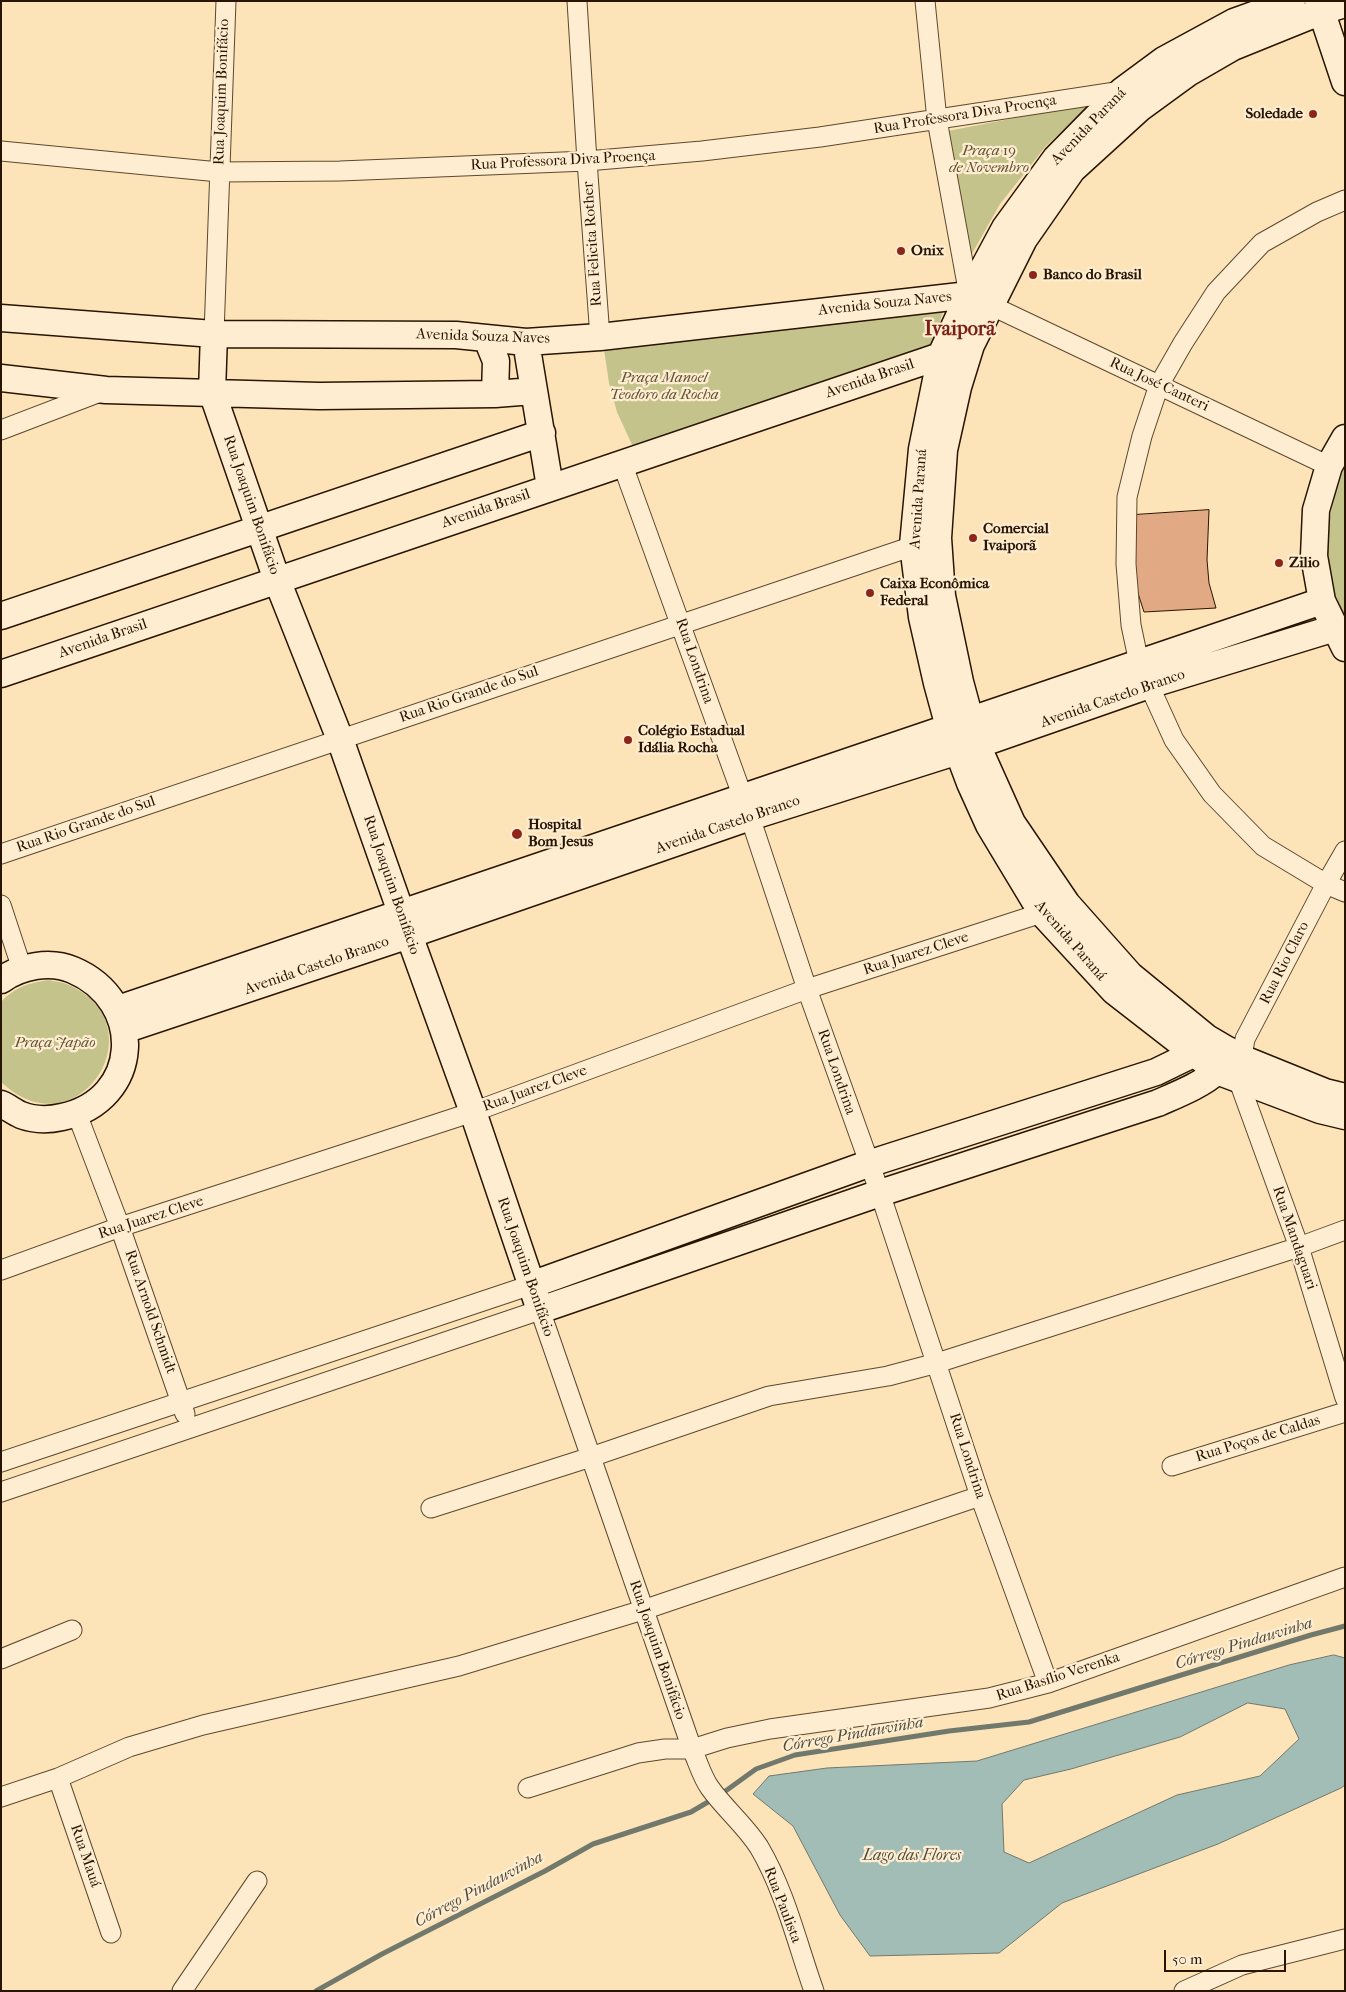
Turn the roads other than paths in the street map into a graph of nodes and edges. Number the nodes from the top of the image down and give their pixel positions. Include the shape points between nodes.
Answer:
1 (226, 1) edge
2 (577, 1) edge
3 (925, 1) edge
4 (1292, 1) edge
5 (1328, 5) edge
6 (1345, 82) edge
7 (1122, 91) junction
8 (937, 120) junction
9 (1, 151) edge
10 (586, 162) junction
11 (219, 172) junction
12 (1345, 200) edge
13 (979, 300) junction
14 (1, 318) edge
15 (214, 334) junction
16 (600, 337) junction
17 (487, 339) junction
18 (526, 342) junction
19 (971, 345) junction
20 (941, 355) junction
21 (1, 378) edge
22 (1159, 385) junction
23 (106, 390) junction
24 (212, 392) junction
25 (533, 392) junction
26 (494, 394) junction
27 (1, 430) edge
28 (542, 433) junction
29 (1345, 438) edge
30 (622, 463) junction
31 (1328, 466) junction
32 (550, 487) junction
33 (259, 528) junction
34 (938, 538) junction
35 (913, 545) junction
36 (277, 580) junction
37 (1322, 601) junction
38 (1, 616) edge
39 (681, 624) junction
40 (1340, 638) edge
41 (1, 674) edge
42 (1144, 674) junction
43 (963, 736) junction
44 (340, 739) junction
45 (745, 807) junction
46 (1345, 852) edge
47 (1, 854) edge
48 (1326, 884) junction
49 (1345, 892) edge
50 (1067, 904) junction
51 (1, 905) edge
52 (1042, 913) junction
53 (405, 924) junction
54 (12, 974) edge
55 (807, 989) junction
56 (121, 1019) junction
57 (1221, 1058) junction
58 (1345, 1097) edge
59 (1, 1104) edge
60 (473, 1112) junction
61 (77, 1114) junction
62 (1345, 1116) edge
63 (868, 1164) junction
64 (880, 1193) junction
65 (120, 1227) junction
66 (1345, 1230) edge
67 (1299, 1247) junction
68 (1, 1270) edge
69 (531, 1285) junction
70 (540, 1310) junction
71 (936, 1363) junction
72 (1345, 1398) edge
73 (181, 1403) junction
74 (1345, 1412) edge
75 (189, 1428) junction
76 (591, 1457) junction
77 (1, 1462) edge
78 (1172, 1466) dead end
79 (1, 1492) edge
80 (980, 1496) junction
81 (431, 1508) dead end
82 (1345, 1577) edge
83 (643, 1610) junction
84 (72, 1630) dead end
85 (1, 1659) edge
86 (1048, 1683) junction
87 (692, 1750) junction
88 (58, 1778) junction
89 (528, 1788) dead end
90 (1, 1797) edge
91 (257, 1881) dead end
92 (111, 1933) dead end
93 (1345, 1939) edge
94 (182, 1991) edge
95 (814, 1991) edge
96 (1184, 1991) edge

1 - 11 street, Rua Joaquim Bonifácio
2 - 10 street, Rua Felicita Rother
3 - 8 street
4 - 7 street, Avenida Paraná via 1234,22 1164,60
5 - 6 street
5 - 13 street, Avenida Paraná via 1233,47 1188,73 1140,108 1072,170
7 - 8 street, Rua Professora Diva Proença
7 - 13 street, Avenida Paraná via 1056,158 1005,228
8 - 10 street, Rua Professora Diva Proença via 702,151
8 - 13 street
9 - 11 street, Rua Professora Diva Proença
10 - 11 street, Rua Professora Diva Proença
10 - 16 street, Rua Felicita Rother
11 - 15 street, Rua Joaquim Bonifácio
12 - 22 street via 1262,243 1216,292
13 - 16 street, Avenida Souza Naves
13 - 19 street, Avenida Paraná
13 - 20 street, Avenida Paraná
13 - 22 street, Rua José Canteri
14 - 15 street, Avenida Souza Naves
15 - 17 street, Avenida Souza Naves via 456,335
15 - 24 street, Rua Joaquim Bonifácio
16 - 18 street, Avenida Souza Naves
17 - 18 street, Avenida Souza Naves
17 - 26 street via 496,361
18 - 25 street
19 - 20 street, Avenida Brasil
19 - 34 street, Avenida Paraná via 944,450
20 - 30 street, Avenida Brasil
20 - 35 street, Avenida Paraná via 922,449
21 - 23 street
22 - 31 street, Rua José Canteri
22 - 42 street via 1142,436 1128,497 1126,564 1131,625
23 - 24 street
23 - 27 street
24 - 26 street via 319,396
24 - 33 street, Rua Joaquim Bonifácio
25 - 26 street
25 - 28 street
28 - 32 street
28 - 33 street
29 - 31 street
30 - 32 street, Avenida Brasil
30 - 39 street, Rua Londrina
31 - 37 street via 1316,510 1314,556
32 - 36 street, Avenida Brasil
33 - 36 street, Rua Joaquim Bonifácio
33 - 38 street
34 - 35 street, Rua Rio Grande do Sul
34 - 43 street, Avenida Paraná via 942,596
35 - 39 street, Rua Rio Grande do Sul
35 - 43 street, Avenida Paraná via 922,617 937,683
36 - 41 street, Avenida Brasil
36 - 44 street, Rua Joaquim Bonifácio
37 - 40 street
37 - 42 street, Avenida Castelo Branco
39 - 44 street, Rua Rio Grande do Sul
39 - 45 street, Rua Londrina
40 - 42 street, Avenida Castelo Branco
42 - 43 street, Avenida Castelo Branco
42 - 48 street via 1174,740 1212,794 1263,846
43 - 45 street, Avenida Castelo Branco
43 - 50 street, Avenida Paraná via 1012,823
43 - 52 street, Avenida Paraná via 970,783 989,825
44 - 47 street, Rua Rio Grande do Sul
44 - 53 street, Rua Joaquim Bonifácio
45 - 53 street, Avenida Castelo Branco
45 - 55 street, Rua Londrina
46 - 48 street, Rua Rio Claro
48 - 49 street
48 - 57 street, Rua Rio Claro via 1245,1039
50 - 52 street, Rua Juarez Cleve
50 - 57 street, Avenida Paraná via 1130,975
51 - 54 street
52 - 55 street, Rua Juarez Cleve
52 - 57 street, Avenida Paraná via 1114,991
53 - 56 street, Avenida Castelo Branco
53 - 60 street, Rua Joaquim Bonifácio
54 - 56 street via 44,965 67,967 88,976 105,990
55 - 60 street, Rua Juarez Cleve
55 - 63 street, Rua Londrina
56 - 61 street via 125,1052 120,1073 108,1091 92,1106
57 - 58 street, Avenida Paraná
57 - 62 street, Avenida Paraná via 1320,1110
57 - 63 street via 1156,1072
57 - 64 street via 1184,1092 1158,1103
57 - 67 street, Rua Mandaguari
59 - 61 street via 22,1115 48,1120
60 - 65 street, Rua Juarez Cleve
60 - 69 street, Rua Joaquim Bonifácio
61 - 65 street, Rua Arnold Schmidt
63 - 64 street, Rua Londrina
63 - 69 street
64 - 70 street
64 - 71 street, Rua Londrina
65 - 68 street, Rua Juarez Cleve
65 - 73 street, Rua Arnold Schmidt
66 - 67 street
67 - 71 street
67 - 72 street, Rua Mandaguari
69 - 70 street, Rua Joaquim Bonifácio
69 - 73 street
70 - 75 street
70 - 76 street, Rua Joaquim Bonifácio
71 - 76 street via 888,1376 769,1396
71 - 80 street, Rua Londrina
73 - 75 street, Rua Arnold Schmidt
73 - 77 street
74 - 78 street, Rua Poços de Caldas
75 - 79 street
76 - 81 street
76 - 83 street, Rua Joaquim Bonifácio
80 - 83 street
80 - 86 street, Rua Londrina
82 - 86 street, Rua Basílio Verenka
83 - 87 street, Rua Joaquim Bonifácio
83 - 88 street via 459,1666 203,1725 129,1747
84 - 85 street
86 - 87 street, Rua Basílio Verenka via 989,1698 770,1729
87 - 89 street, Rua Basílio Verenka via 638,1753
87 - 95 street, Rua Paulista via 709,1786 746,1828 778,1884
88 - 90 street
88 - 92 street, Rua Mauá
91 - 94 street
93 - 96 street via 1242,1965

